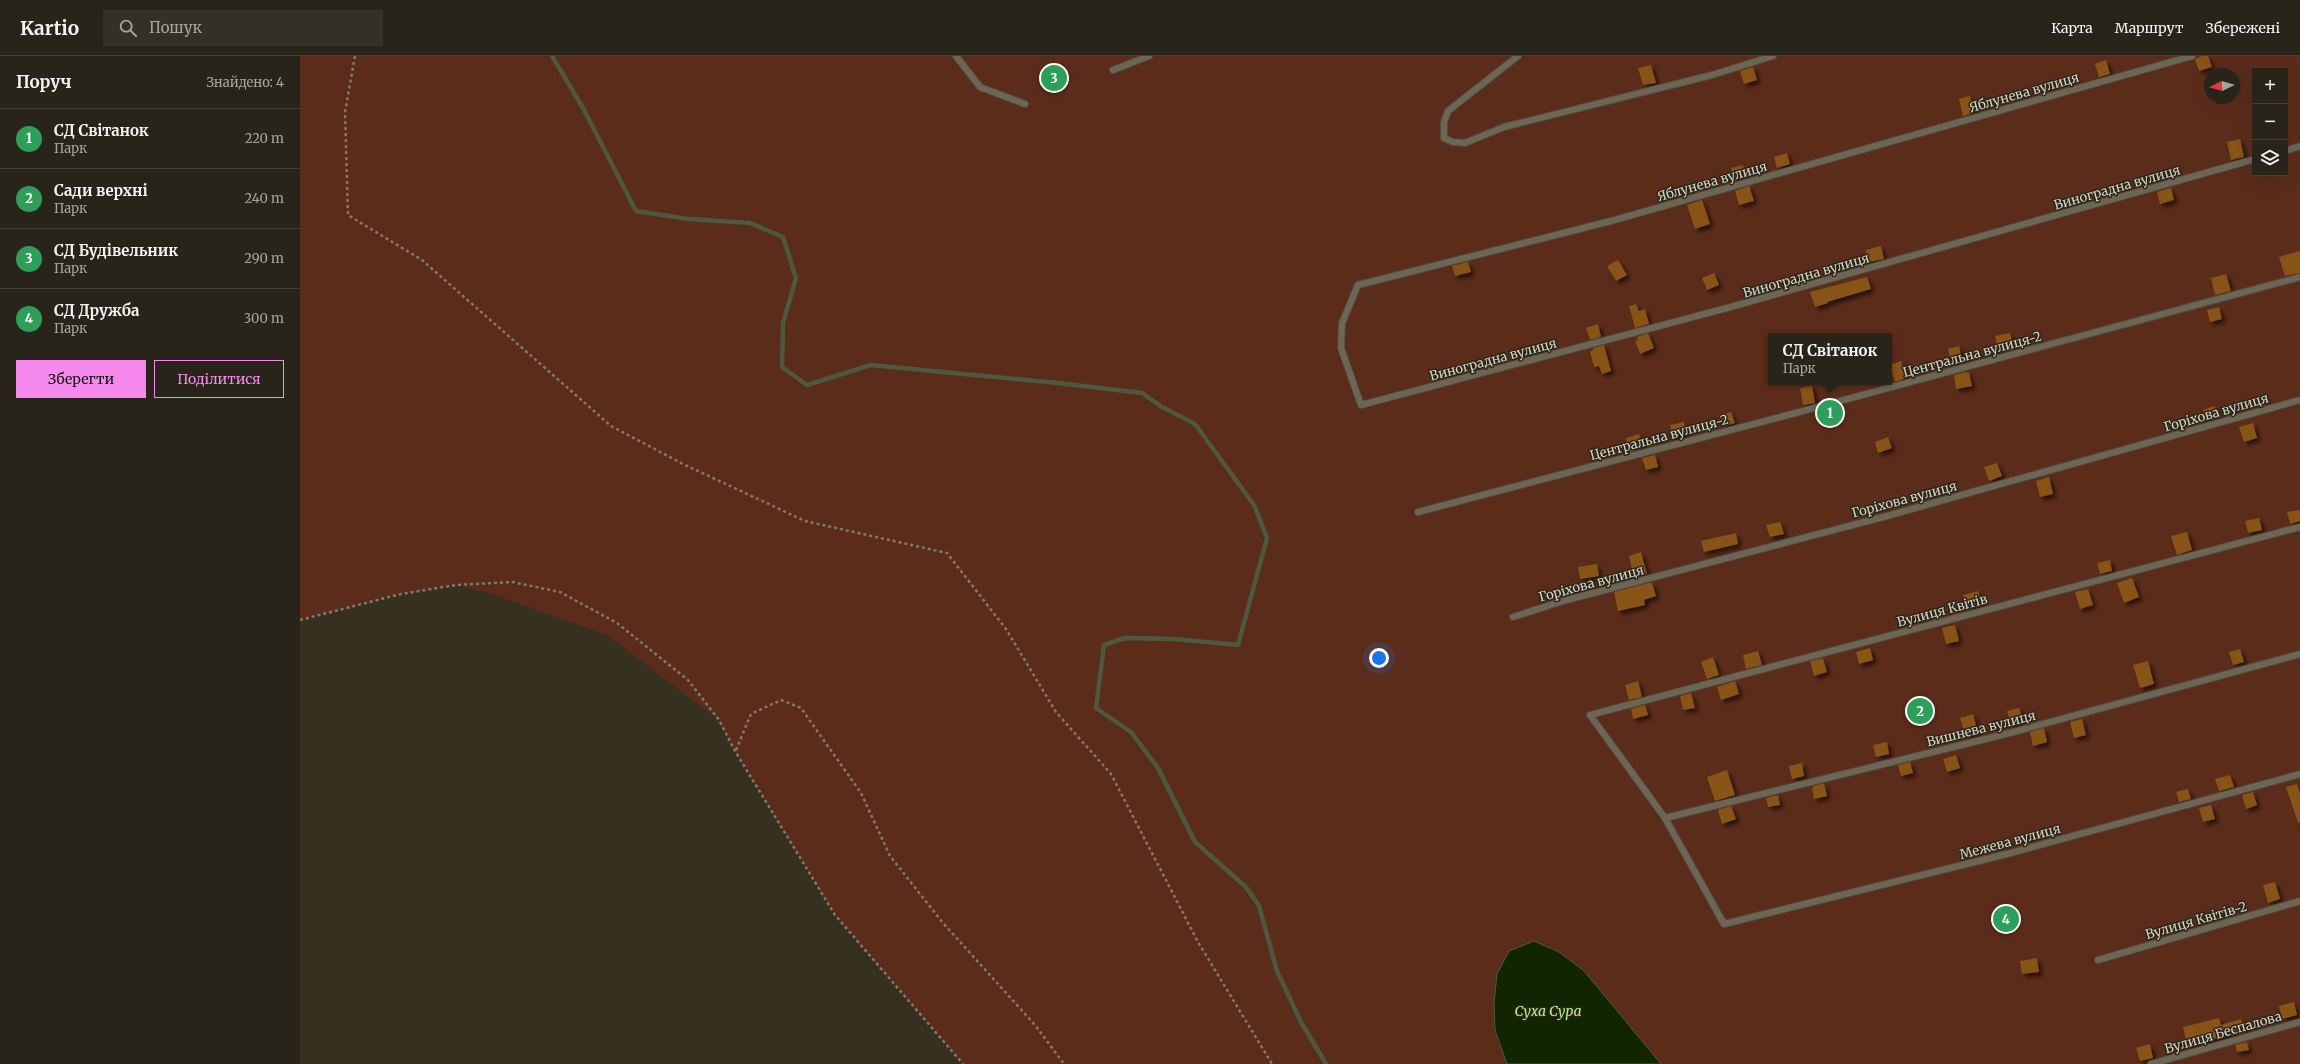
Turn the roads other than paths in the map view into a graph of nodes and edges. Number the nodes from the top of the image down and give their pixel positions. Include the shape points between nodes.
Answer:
1 (956, 56) edge
2 (1149, 56) edge
3 (1518, 56) edge
4 (1773, 56) edge
5 (2192, 56) edge
6 (1113, 70) dead end
7 (1026, 104) dead end
8 (2300, 146) edge
9 (2288, 150) edge
10 (2252, 160) edge
11 (2300, 277) edge
12 (2300, 400) edge
13 (1360, 405) joint
14 (1418, 512) dead end
15 (2300, 527) edge
16 (1513, 617) dead end
17 (2300, 654) edge
18 (2300, 774) edge
19 (1665, 818) junction
20 (2300, 901) edge
21 (2098, 960) dead end
22 (2300, 1022) edge
23 (2151, 1064) edge

1 - 7 lane via 980,87
2 - 6 lane
3 - 4 lane via 1448,111 1444,122 1444,138 1453,142 1465,142 1504,127 1712,75
5 - 13 lane, Яблунева вулиця via 1610,221 1358,285 1342,323 1341,348
8 - 9 lane
10 - 13 lane, Виноградна вулиця via 1727,308
11 - 14 lane, Центральна вулиця-2
12 - 16 lane, Горіхова вулиця via 1886,516 1563,601
15 - 19 lane, Вулиця Квітів via 1590,715
17 - 19 lane, Вишнева вулиця via 2010,733
18 - 19 lane, Межева вулиця via 2007,854 1724,924
20 - 21 lane, Вулиця Квітів-2
22 - 23 lane, Вулиця Беспалова

